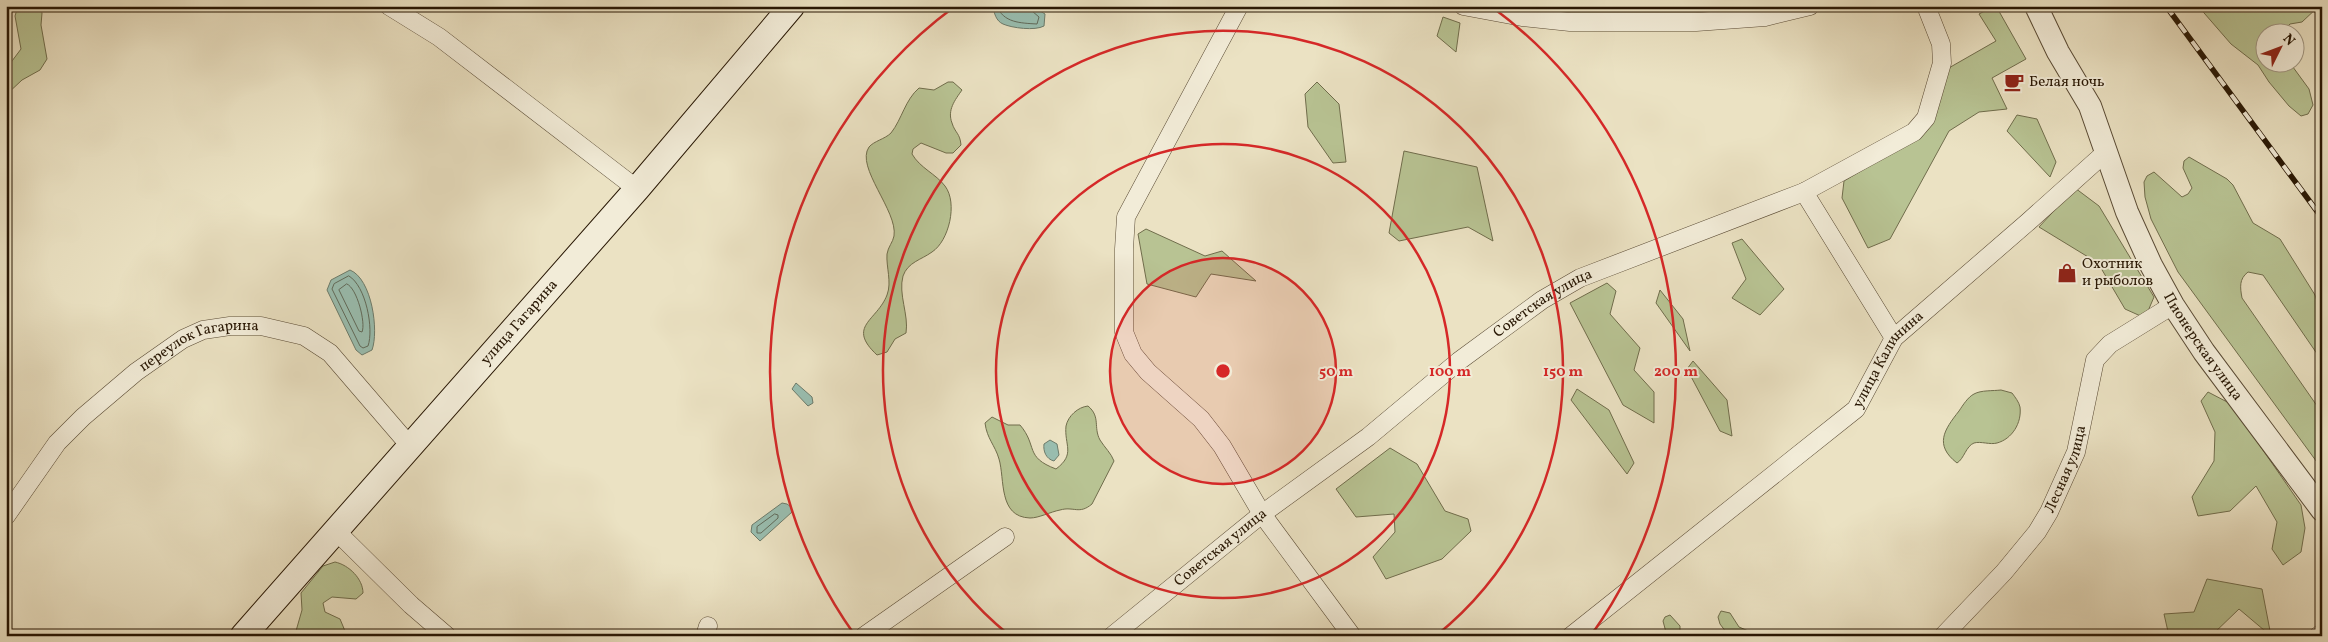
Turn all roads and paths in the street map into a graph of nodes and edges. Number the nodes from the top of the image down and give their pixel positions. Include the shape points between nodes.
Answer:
1 (389, 6) edge
2 (792, 6) edge
3 (1239, 6) edge
4 (1463, 6) edge
5 (1810, 6) edge
6 (1926, 6) edge
7 (2036, 6) edge
8 (2106, 152) junction
9 (637, 189) junction
10 (1804, 192) junction
11 (2173, 305) junction
12 (1894, 338) junction
13 (410, 446) junction
14 (2322, 510) edge
15 (1262, 514) junction
16 (6, 516) edge
17 (335, 530) junction
18 (1005, 537) dead end
19 (2322, 633) edge
20 (243, 636) edge
21 (447, 636) edge
22 (864, 636) edge
23 (1112, 636) edge
24 (1352, 636) edge
25 (1571, 636) edge
26 (1943, 636) edge
27 (2318, 636) edge

1 - 9 street via 439,37
2 - 9 main road, улица Гагарина
3 - 15 street via 1126,217 1124,332 1133,354 1148,372 1195,413 1217,440
4 - 5 street via 1570,22 1696,22 1756,18
6 - 10 street, Советская улица via 1940,44 1942,63 1926,118 1914,132
7 - 8 street, Пионерская улица via 2090,106
8 - 11 street, Пионерская улица via 2127,212
8 - 12 street, улица Калинина
9 - 13 main road, улица Гагарина
10 - 12 street
10 - 15 street, Советская улица via 1580,278 1542,300 1459,361 1368,437
11 - 14 street, Пионерская улица via 2204,352
11 - 26 street, Лесная улица via 2110,344 2095,360 2076,452 2049,512 2004,572
12 - 25 street, улица Калинина via 1856,409
13 - 16 street, переулок Гагарина via 330,353 304,336 261,326 203,330 183,339 136,372 83,417 57,443
13 - 17 main road, улица Гагарина
15 - 23 street, Советская улица
15 - 24 street
17 - 20 main road, улица Гагарина
17 - 21 street via 411,606
18 - 22 street
19 - 27 street

